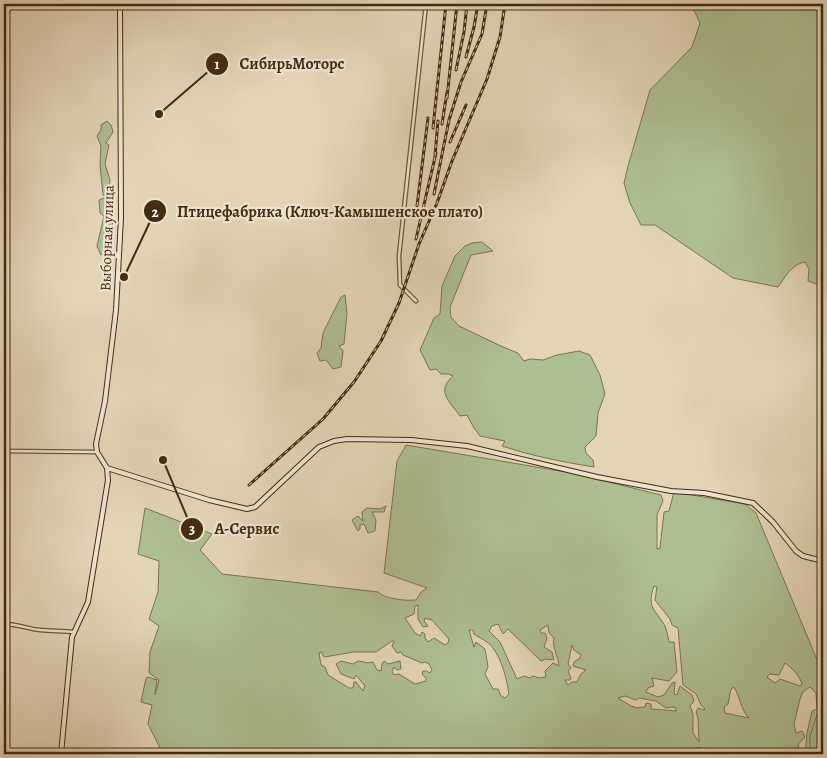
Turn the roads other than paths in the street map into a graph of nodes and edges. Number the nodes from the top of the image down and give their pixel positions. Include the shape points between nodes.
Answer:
1 (120, 4) edge
2 (426, 4) edge
3 (416, 302) dead end
4 (4, 451) edge
5 (97, 452) junction
6 (108, 468) junction
7 (823, 561) edge
8 (4, 624) edge
9 (74, 632) junction
10 (61, 754) edge
11 (207, 754) edge
12 (262, 754) edge

1 - 5 street, Выборная улица via 121,218 116,310
2 - 3 street via 399,256 400,285
4 - 5 street
5 - 6 street
6 - 7 street via 247,509 254,507 320,447 334,441 411,440 467,446 597,477 753,503 796,551
6 - 9 street via 107,494 90,596
8 - 9 street
9 - 10 street
11 - 12 street

